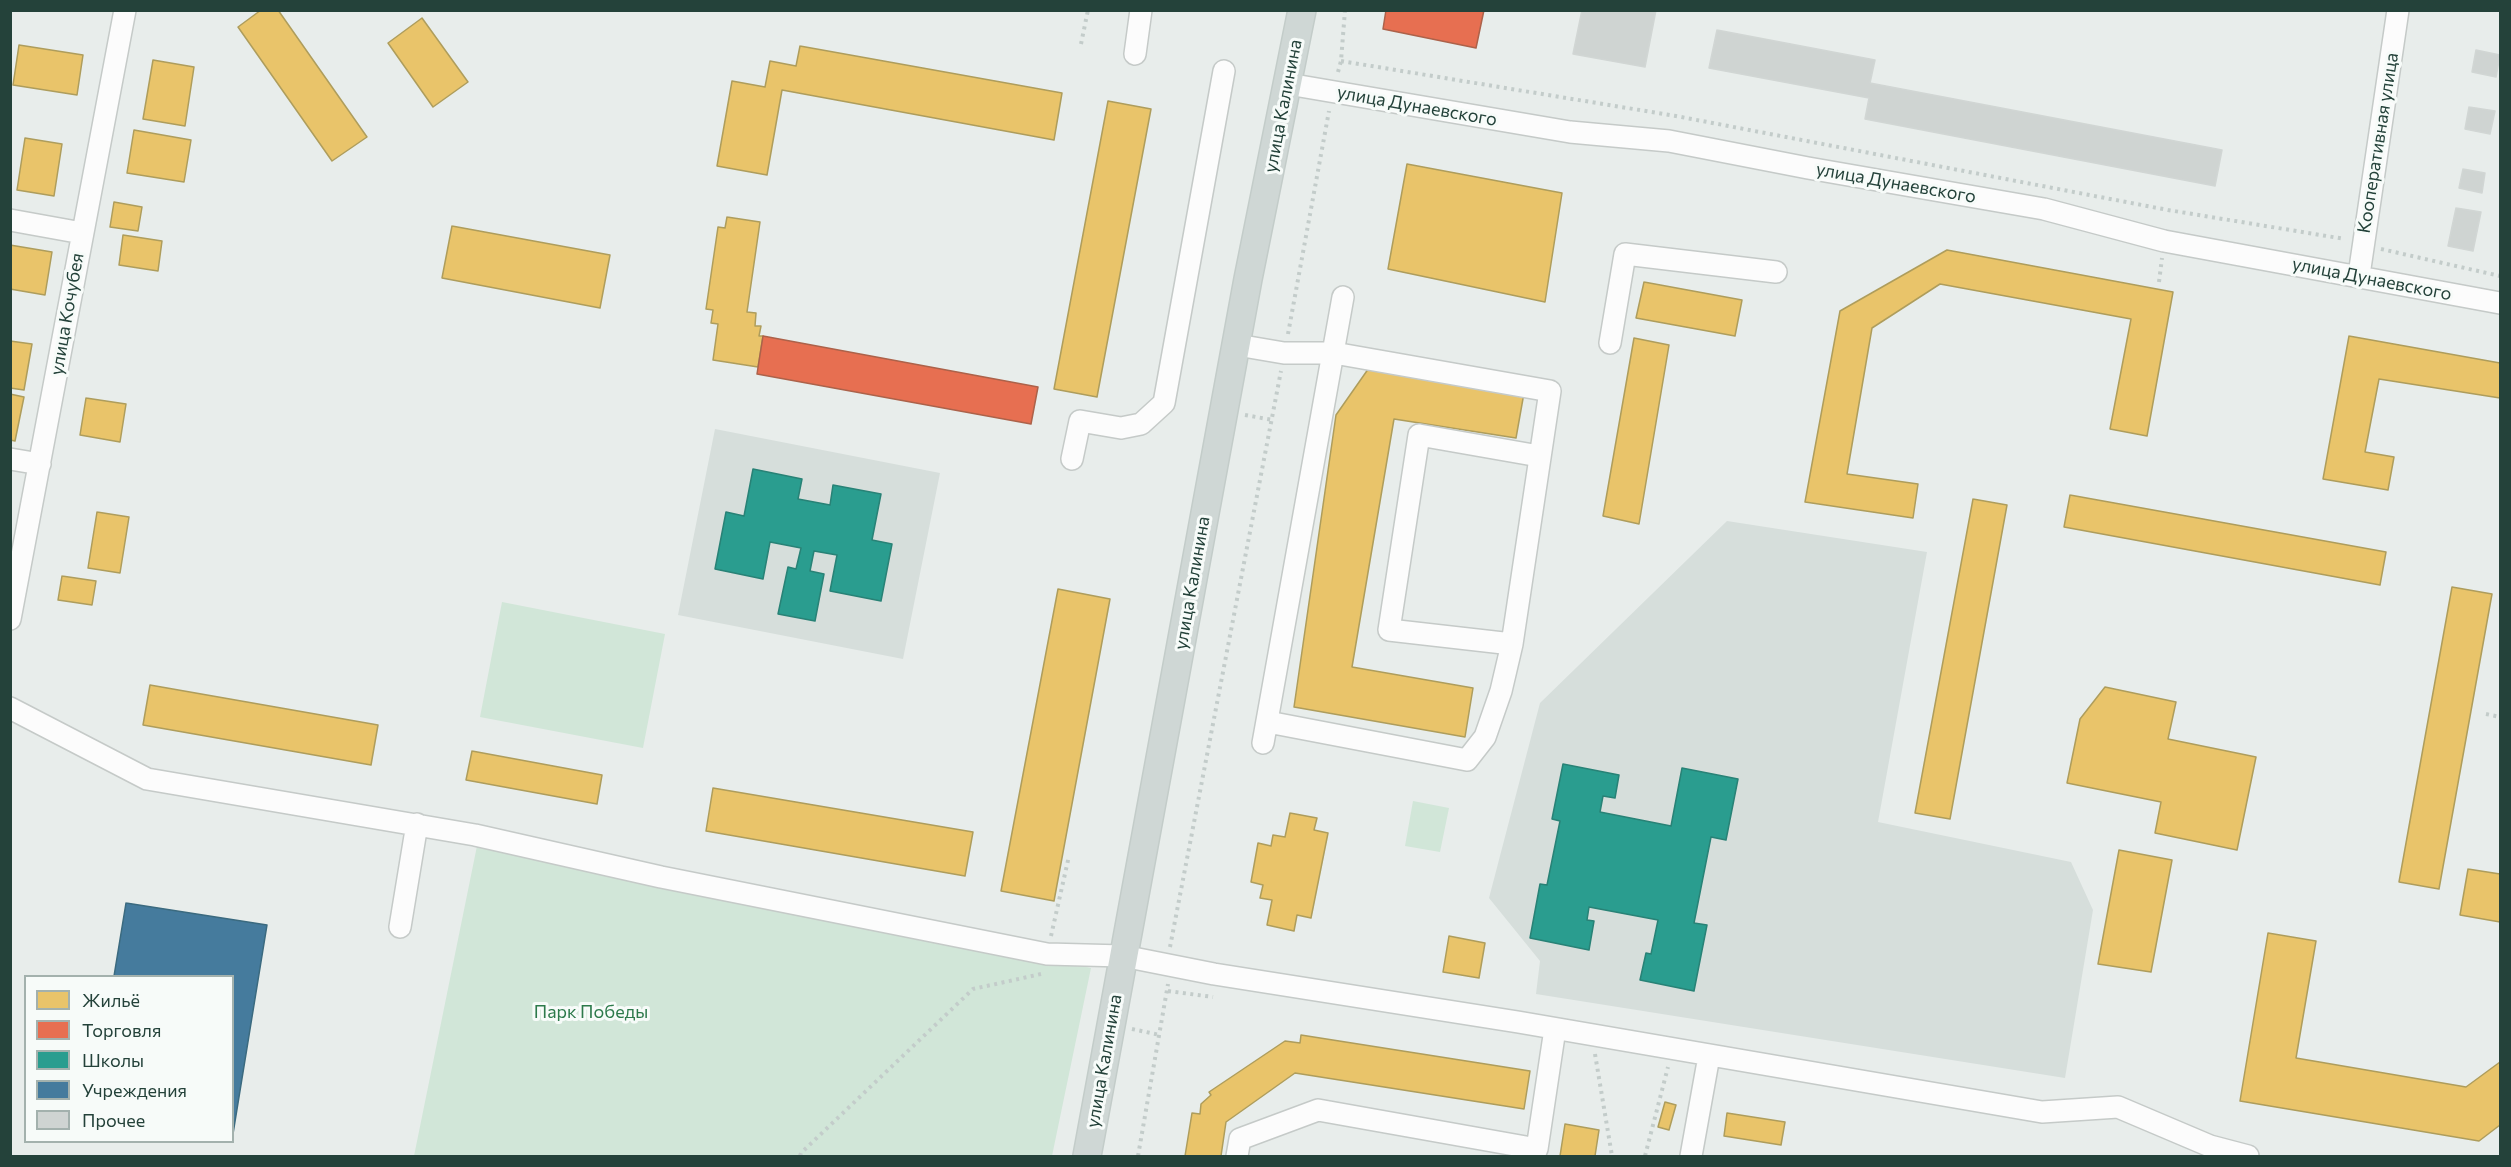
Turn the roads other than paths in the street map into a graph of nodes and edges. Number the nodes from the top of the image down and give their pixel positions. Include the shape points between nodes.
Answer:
1 (125, 10) edge
2 (1141, 10) edge
3 (1302, 10) edge
4 (2398, 10) edge
5 (1134, 54) dead end
6 (1224, 71) dead end
7 (1288, 84) junction
8 (10, 220) edge
9 (82, 233) junction
10 (1776, 272) dead end
11 (2359, 275) junction
12 (1343, 297) dead end
13 (2500, 303) edge
14 (1610, 343) dead end
15 (1237, 345) junction
16 (1334, 353) junction
17 (1539, 456) junction
18 (10, 459) edge
19 (1072, 459) dead end
20 (40, 464) junction
21 (10, 619) edge
22 (1512, 644) junction
23 (10, 708) edge
24 (1268, 722) junction
25 (1263, 743) dead end
26 (417, 824) junction
27 (400, 927) dead end
28 (1123, 956) junction
29 (1555, 1029) junction
30 (1709, 1056) junction
31 (1087, 1156) edge
32 (1237, 1156) edge
33 (1691, 1156) edge
34 (2248, 1156) edge

1 - 9 street, улица Кочубея
2 - 5 street
3 - 7 main road, улица Калинина
4 - 11 street, Кооперативная улица
6 - 19 street via 1164,403 1141,424 1121,428 1080,421
7 - 11 street, улица Дунаевского via 1570,132 1669,141 2044,209 2164,241
7 - 15 main road, улица Калинина
8 - 9 street
9 - 20 street, улица Кочубея
10 - 14 street via 1625,254
11 - 13 street, улица Дунаевского
12 - 16 street
15 - 16 street via 1284,353
15 - 28 main road, улица Калинина
16 - 17 street via 1550,391
16 - 24 street
17 - 22 street
17 - 22 street via 1419,435 1389,630
18 - 20 street
20 - 21 street, улица Кочубея
22 - 24 street via 1485,737 1467,760
23 - 26 street via 147,778
24 - 25 street
26 - 27 street
26 - 28 street via 1047,954
28 - 29 street
28 - 31 main road, улица Калинина
29 - 30 street
29 - 32 street via 1537,1149 1318,1110 1240,1139
30 - 33 street
30 - 34 street via 2042,1112 2118,1107 2210,1146

